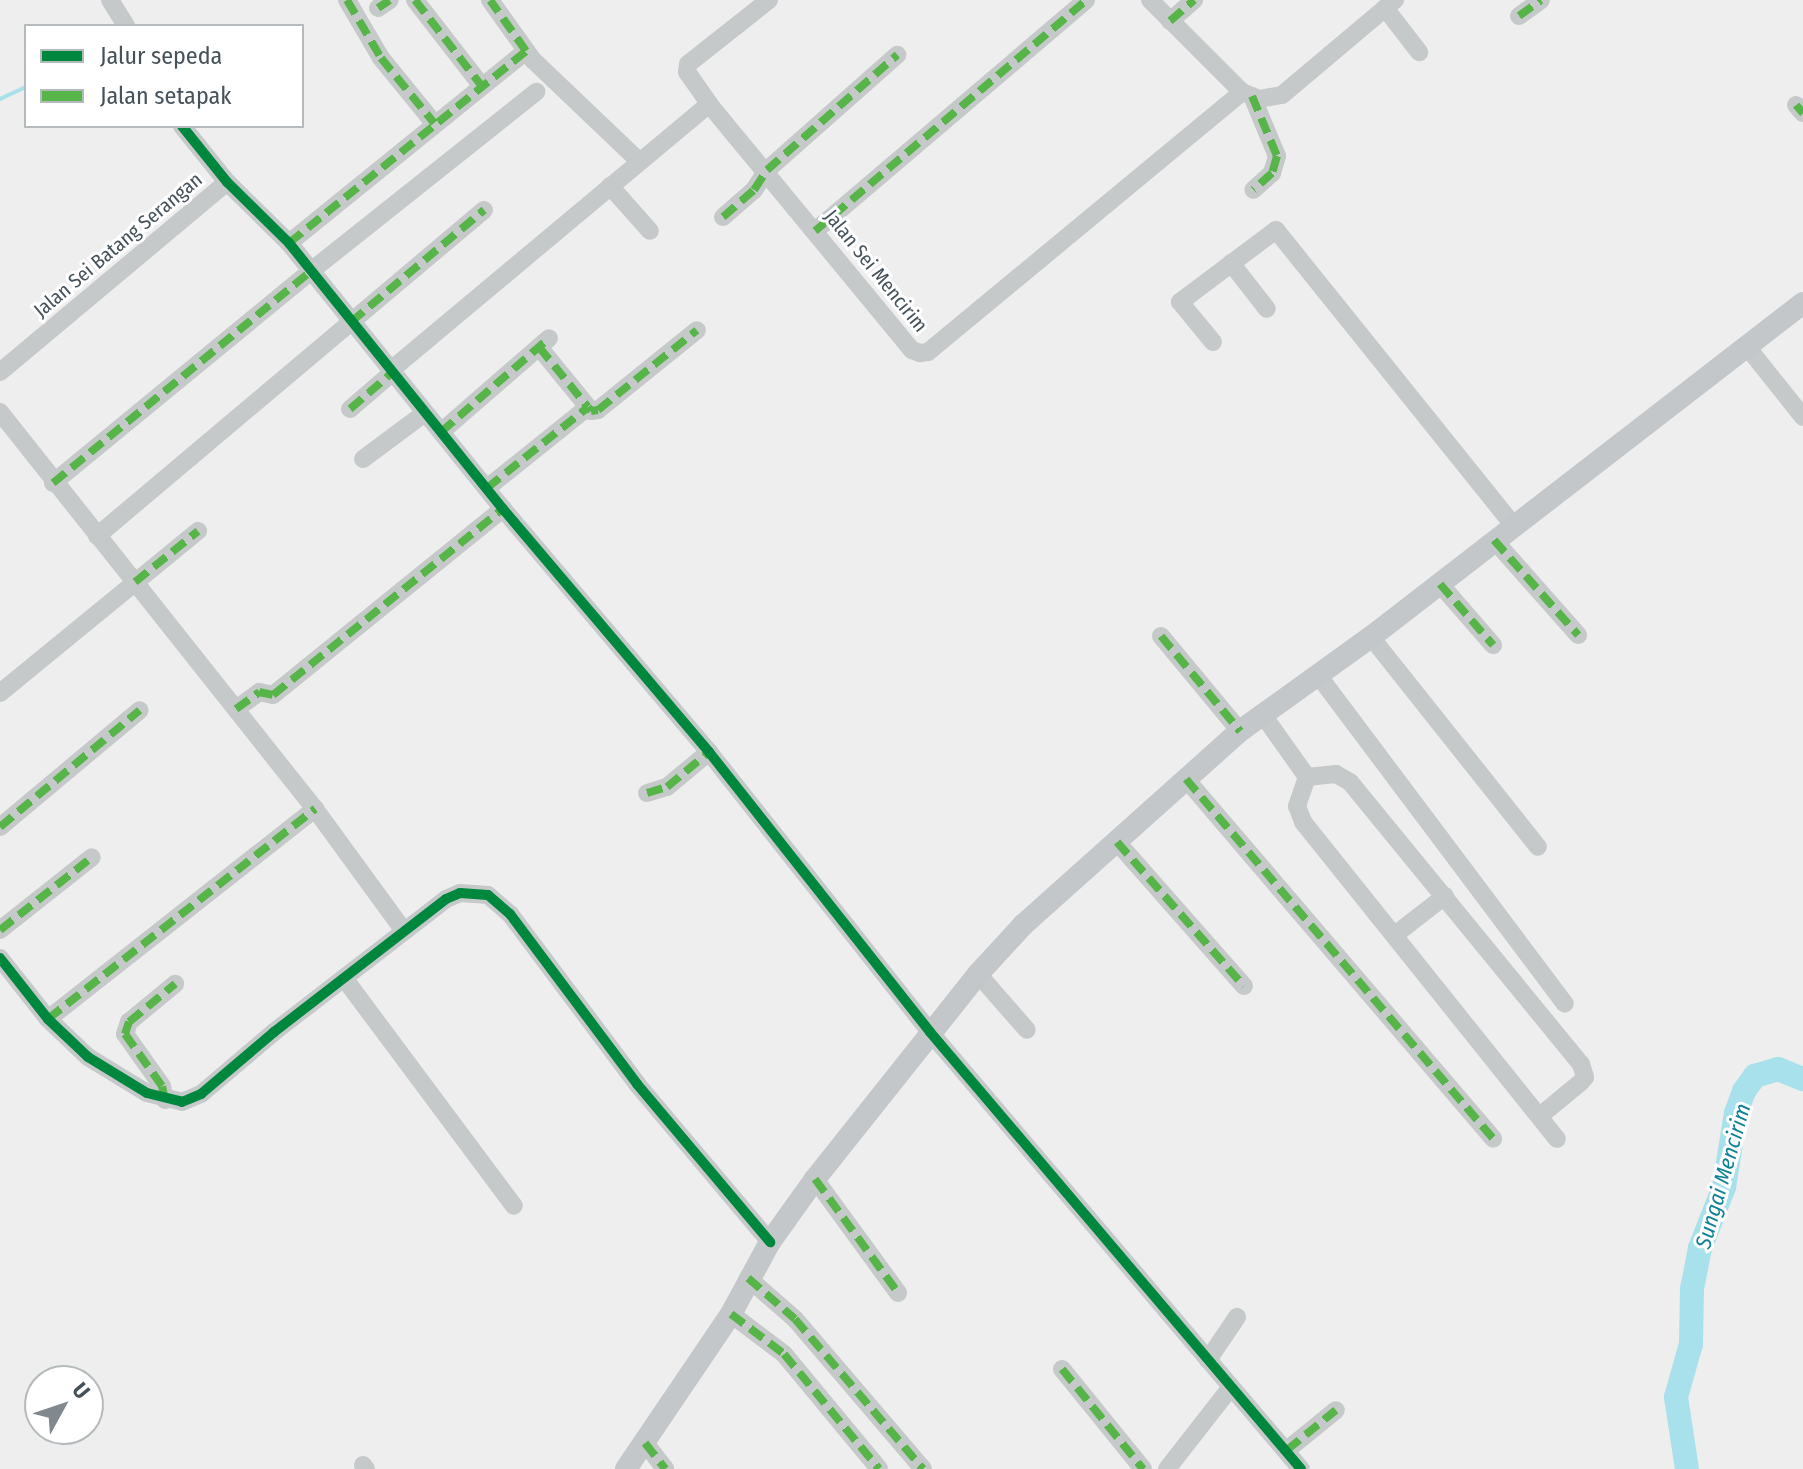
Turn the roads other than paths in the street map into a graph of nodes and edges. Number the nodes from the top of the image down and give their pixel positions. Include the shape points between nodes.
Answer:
1 (110, 0) edge
2 (347, 0) edge
3 (415, 0) edge
4 (490, 0) edge
5 (769, 0) edge
6 (1086, 0) edge
7 (1150, 0) edge
8 (1194, 0) edge
9 (1541, 0) edge
10 (1390, 4) edge
11 (1519, 16) dead end
12 (1170, 21) junction
13 (125, 24) edge
14 (526, 51) junction
15 (1419, 52) dead end
16 (897, 55) dead end
17 (481, 85) junction
18 (536, 92) dead end
19 (1247, 94) junction
20 (709, 104) junction
21 (434, 123) junction
22 (184, 128) edge
23 (639, 161) junction
24 (767, 170) junction
25 (227, 182) junction
26 (610, 186) junction
27 (1253, 190) dead end
28 (484, 210) dead end
29 (723, 217) dead end
30 (650, 231) dead end
31 (815, 231) junction
32 (289, 243) junction
33 (1231, 263) junction
34 (311, 271) junction
35 (1803, 303) edge
36 (1267, 309) dead end
37 (351, 322) junction
38 (697, 330) dead end
39 (1213, 342) dead end
40 (1748, 348) junction
41 (392, 371) junction
42 (0, 372) edge
43 (588, 407) junction
44 (350, 409) dead end
45 (0, 412) edge
46 (425, 413) junction
47 (1803, 417) edge
48 (441, 432) junction
49 (363, 459) dead end
50 (53, 483) junction
51 (487, 488) junction
52 (503, 509) junction
53 (1513, 525) junction
54 (198, 531) dead end
55 (97, 536) junction
56 (1494, 540) junction
57 (135, 582) junction
58 (1440, 584) junction
59 (1578, 635) dead end
60 (1161, 636) dead end
61 (1371, 637) junction
62 (1493, 645) dead end
63 (1318, 675) junction
64 (0, 693) edge
65 (236, 709) junction
66 (140, 710) dead end
67 (1263, 715) junction
68 (1240, 731) junction
69 (709, 752) junction
70 (1307, 777) junction
71 (1186, 779) junction
72 (647, 793) dead end
73 (315, 809) junction
74 (0, 827) edge
75 (1117, 842) junction
76 (1538, 847) dead end
77 (92, 857) dead end
78 (1445, 896) junction
79 (0, 930) edge
80 (404, 931) junction
81 (1396, 934) junction
82 (0, 958) edge
83 (978, 974) junction
84 (344, 978) junction
85 (175, 984) dead end
86 (1244, 986) dead end
87 (1565, 1004) dead end
88 (48, 1019) junction
89 (1027, 1030) dead end
90 (930, 1032) junction
91 (165, 1100) junction
92 (1541, 1115) junction
93 (1493, 1139) dead end
94 (1557, 1139) dead end
95 (815, 1179) junction
96 (514, 1206) dead end
97 (770, 1242) junction
98 (748, 1278) junction
99 (898, 1293) dead end
100 (731, 1314) junction
101 (1237, 1317) dead end
102 (1208, 1360) junction
103 (1062, 1369) dead end
104 (1231, 1387) junction
105 (1336, 1410) dead end
106 (645, 1443) junction
107 (1287, 1450) junction
108 (626, 1469) edge
109 (665, 1469) edge
110 (879, 1469) edge
111 (923, 1469) edge
112 (1143, 1469) edge
113 (1167, 1469) edge
114 (1301, 1469) edge

1 - 13 street
2 - 21 street via 381,58
3 - 17 street
4 - 14 street
5 - 20 street, Jalan Sei Mencirim via 688,64 687,72
6 - 31 street
7 - 12 street
8 - 12 street
9 - 11 street
10 - 15 street
10 - 19 street, Jalan Sei Mencirim via 1282,95
12 - 19 street
14 - 17 street
14 - 23 street
16 - 24 street
17 - 21 street
18 - 34 street
19 - 27 street via 1277,156 1272,173
19 - 31 street, Jalan Sei Mencirim via 926,353 912,350
20 - 23 street
20 - 24 street, Jalan Sei Mencirim
21 - 32 street
22 - 25 street
23 - 26 street
24 - 29 street via 754,190
24 - 31 street, Jalan Sei Mencirim
25 - 32 street
25 - 42 street, Jalan Sei Batang Serangan
26 - 30 street
26 - 41 street
28 - 37 street
32 - 34 street
33 - 36 street
33 - 39 street via 1180,302
33 - 53 street via 1276,230
34 - 37 street
34 - 50 street
35 - 40 main road
37 - 41 street
37 - 55 street
38 - 43 street via 598,410
40 - 47 street
40 - 53 main road
41 - 44 street
41 - 46 street
43 - 48 street via 544,343
43 - 51 street
45 - 50 street
46 - 48 street
46 - 49 street
48 - 51 street
50 - 55 street
51 - 52 street
52 - 65 street via 273,695 259,692
52 - 69 street
53 - 56 main road
54 - 57 street
55 - 57 street
56 - 58 main road
56 - 59 street
57 - 64 street
57 - 65 street
58 - 61 main road
58 - 62 street
60 - 68 street
61 - 63 main road
61 - 76 street
63 - 67 main road
63 - 87 street
65 - 73 street
66 - 74 street
67 - 68 main road
67 - 70 street
68 - 71 main road
69 - 72 street via 667,787
69 - 90 street
70 - 78 street via 1336,774 1350,782
70 - 81 street via 1297,806 1303,822
71 - 75 main road
71 - 93 street
73 - 80 street
73 - 88 street
75 - 83 main road via 1023,925
75 - 86 street
77 - 79 street
78 - 81 street
78 - 92 street via 1584,1071 1581,1082
80 - 84 street
80 - 97 street via 460,893 488,895 510,914 643,1091
81 - 92 street
82 - 88 street
83 - 89 street
83 - 90 main road
84 - 91 street via 195,1098
84 - 96 street
85 - 91 street via 129,1022 125,1034 162,1086
88 - 91 street via 102,1067
90 - 95 main road
90 - 102 street
92 - 94 street
95 - 97 main road
95 - 99 street
97 - 98 main road
98 - 100 main road
98 - 111 street via 795,1319
100 - 106 main road
100 - 110 street via 784,1354
101 - 102 street
102 - 104 street
103 - 112 street
104 - 107 street
104 - 113 street
105 - 107 street
106 - 108 main road
106 - 109 street
107 - 114 street

